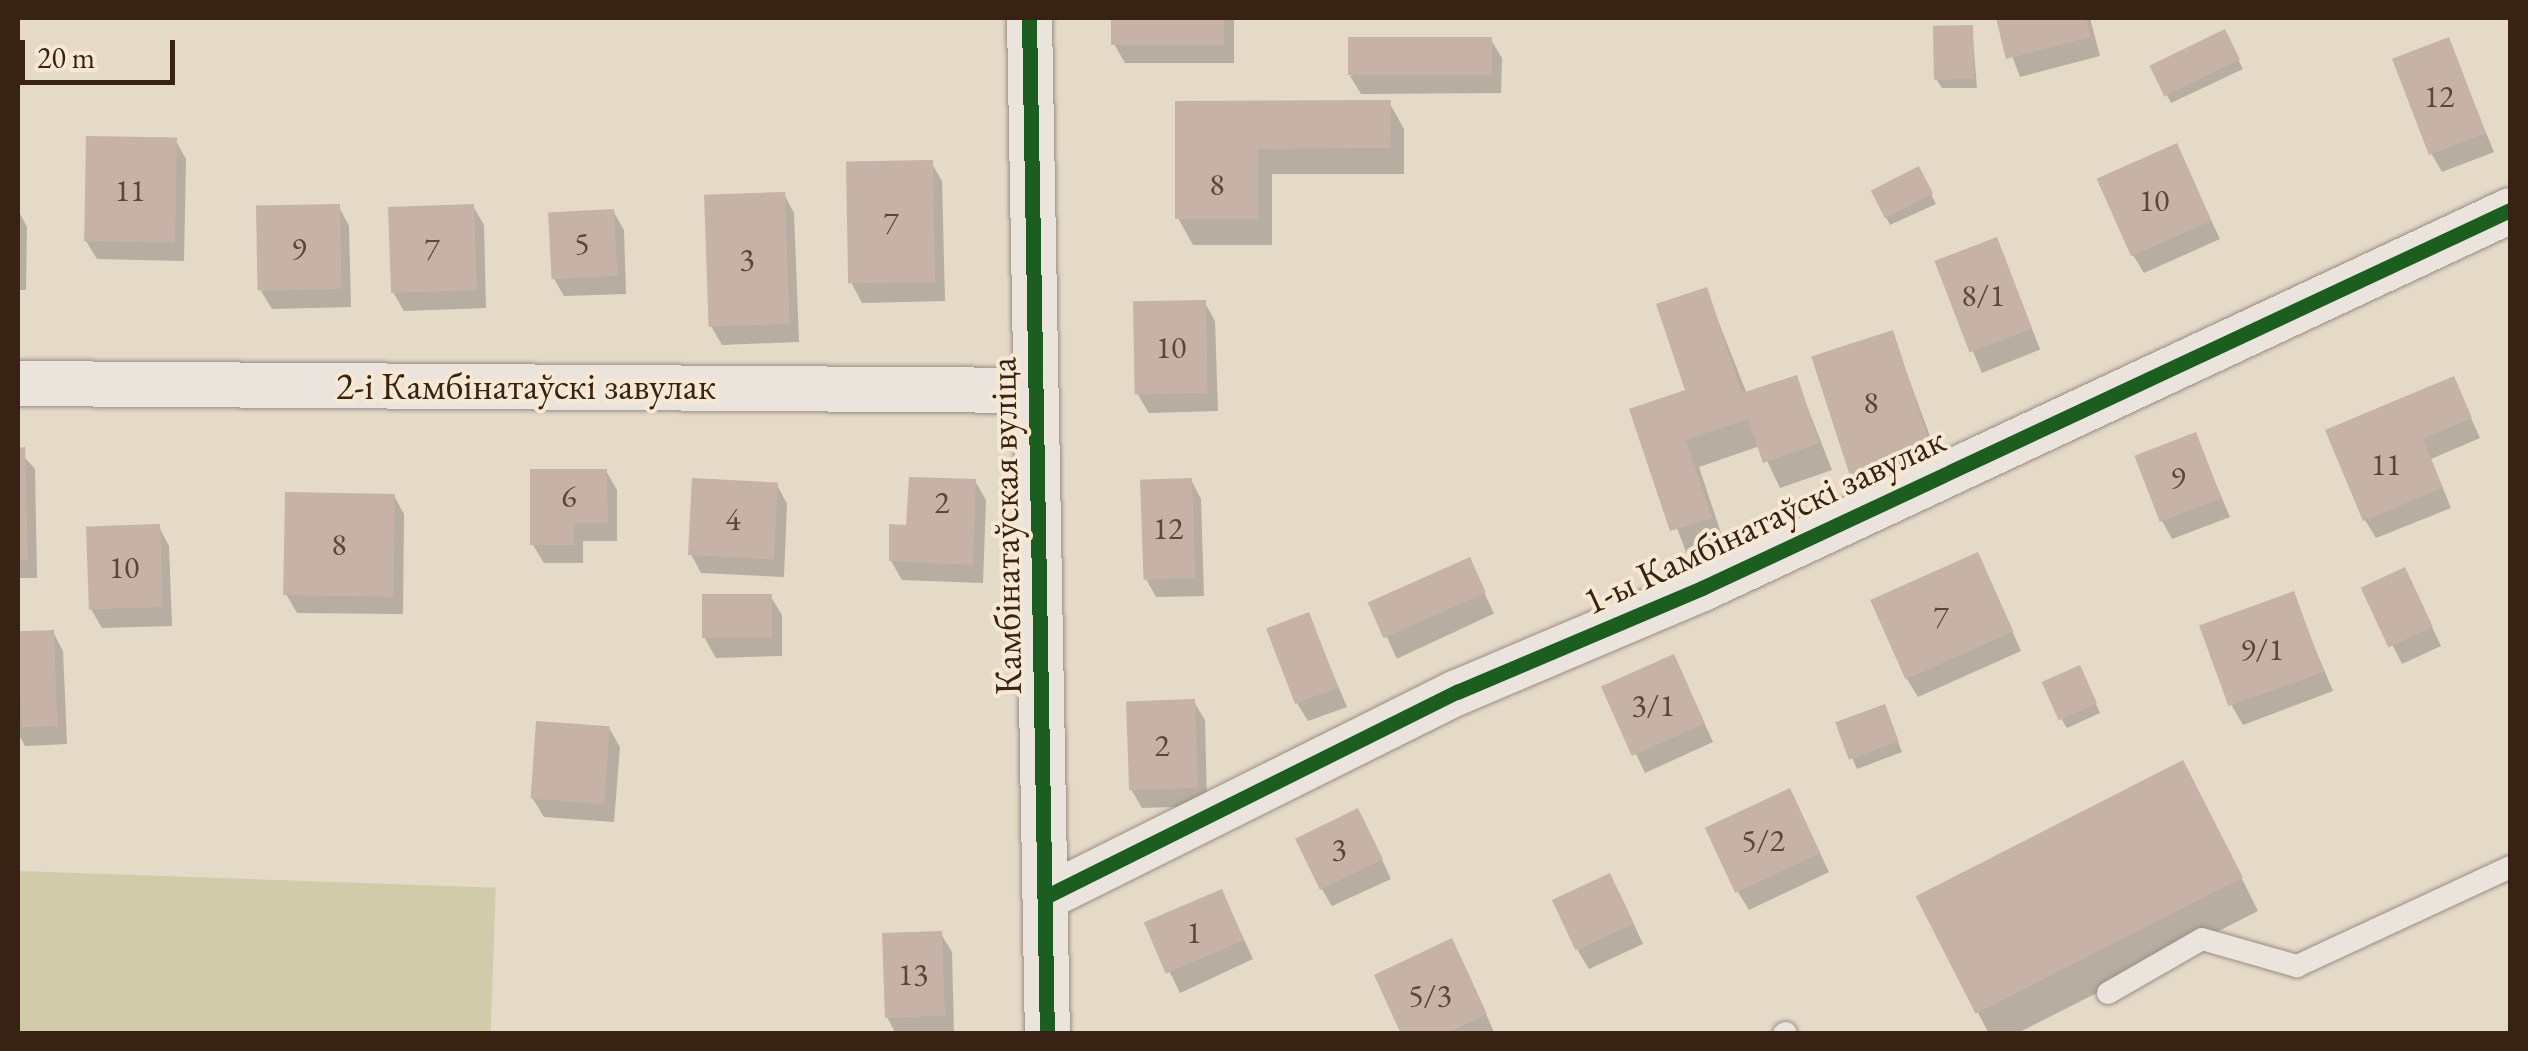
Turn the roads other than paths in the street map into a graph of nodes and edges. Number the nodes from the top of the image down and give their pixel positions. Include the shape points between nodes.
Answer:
1 (1029, 18) edge
2 (2510, 210) edge
3 (18, 382) edge
4 (1034, 390) junction
5 (2510, 867) edge
6 (1047, 896) junction
7 (2108, 993) dead end
8 (1047, 1034) edge

1 - 4 street, Камбінатаўская вуліца
2 - 6 street, 1-ы Камбінатаўскі завулак via 1702,588 1458,692
3 - 4 street, 2-і Камбінатаўскі завулак
4 - 6 street, Камбінатаўская вуліца
5 - 7 lane via 2297,966 2202,939
6 - 8 street, Камбінатаўская вуліца

